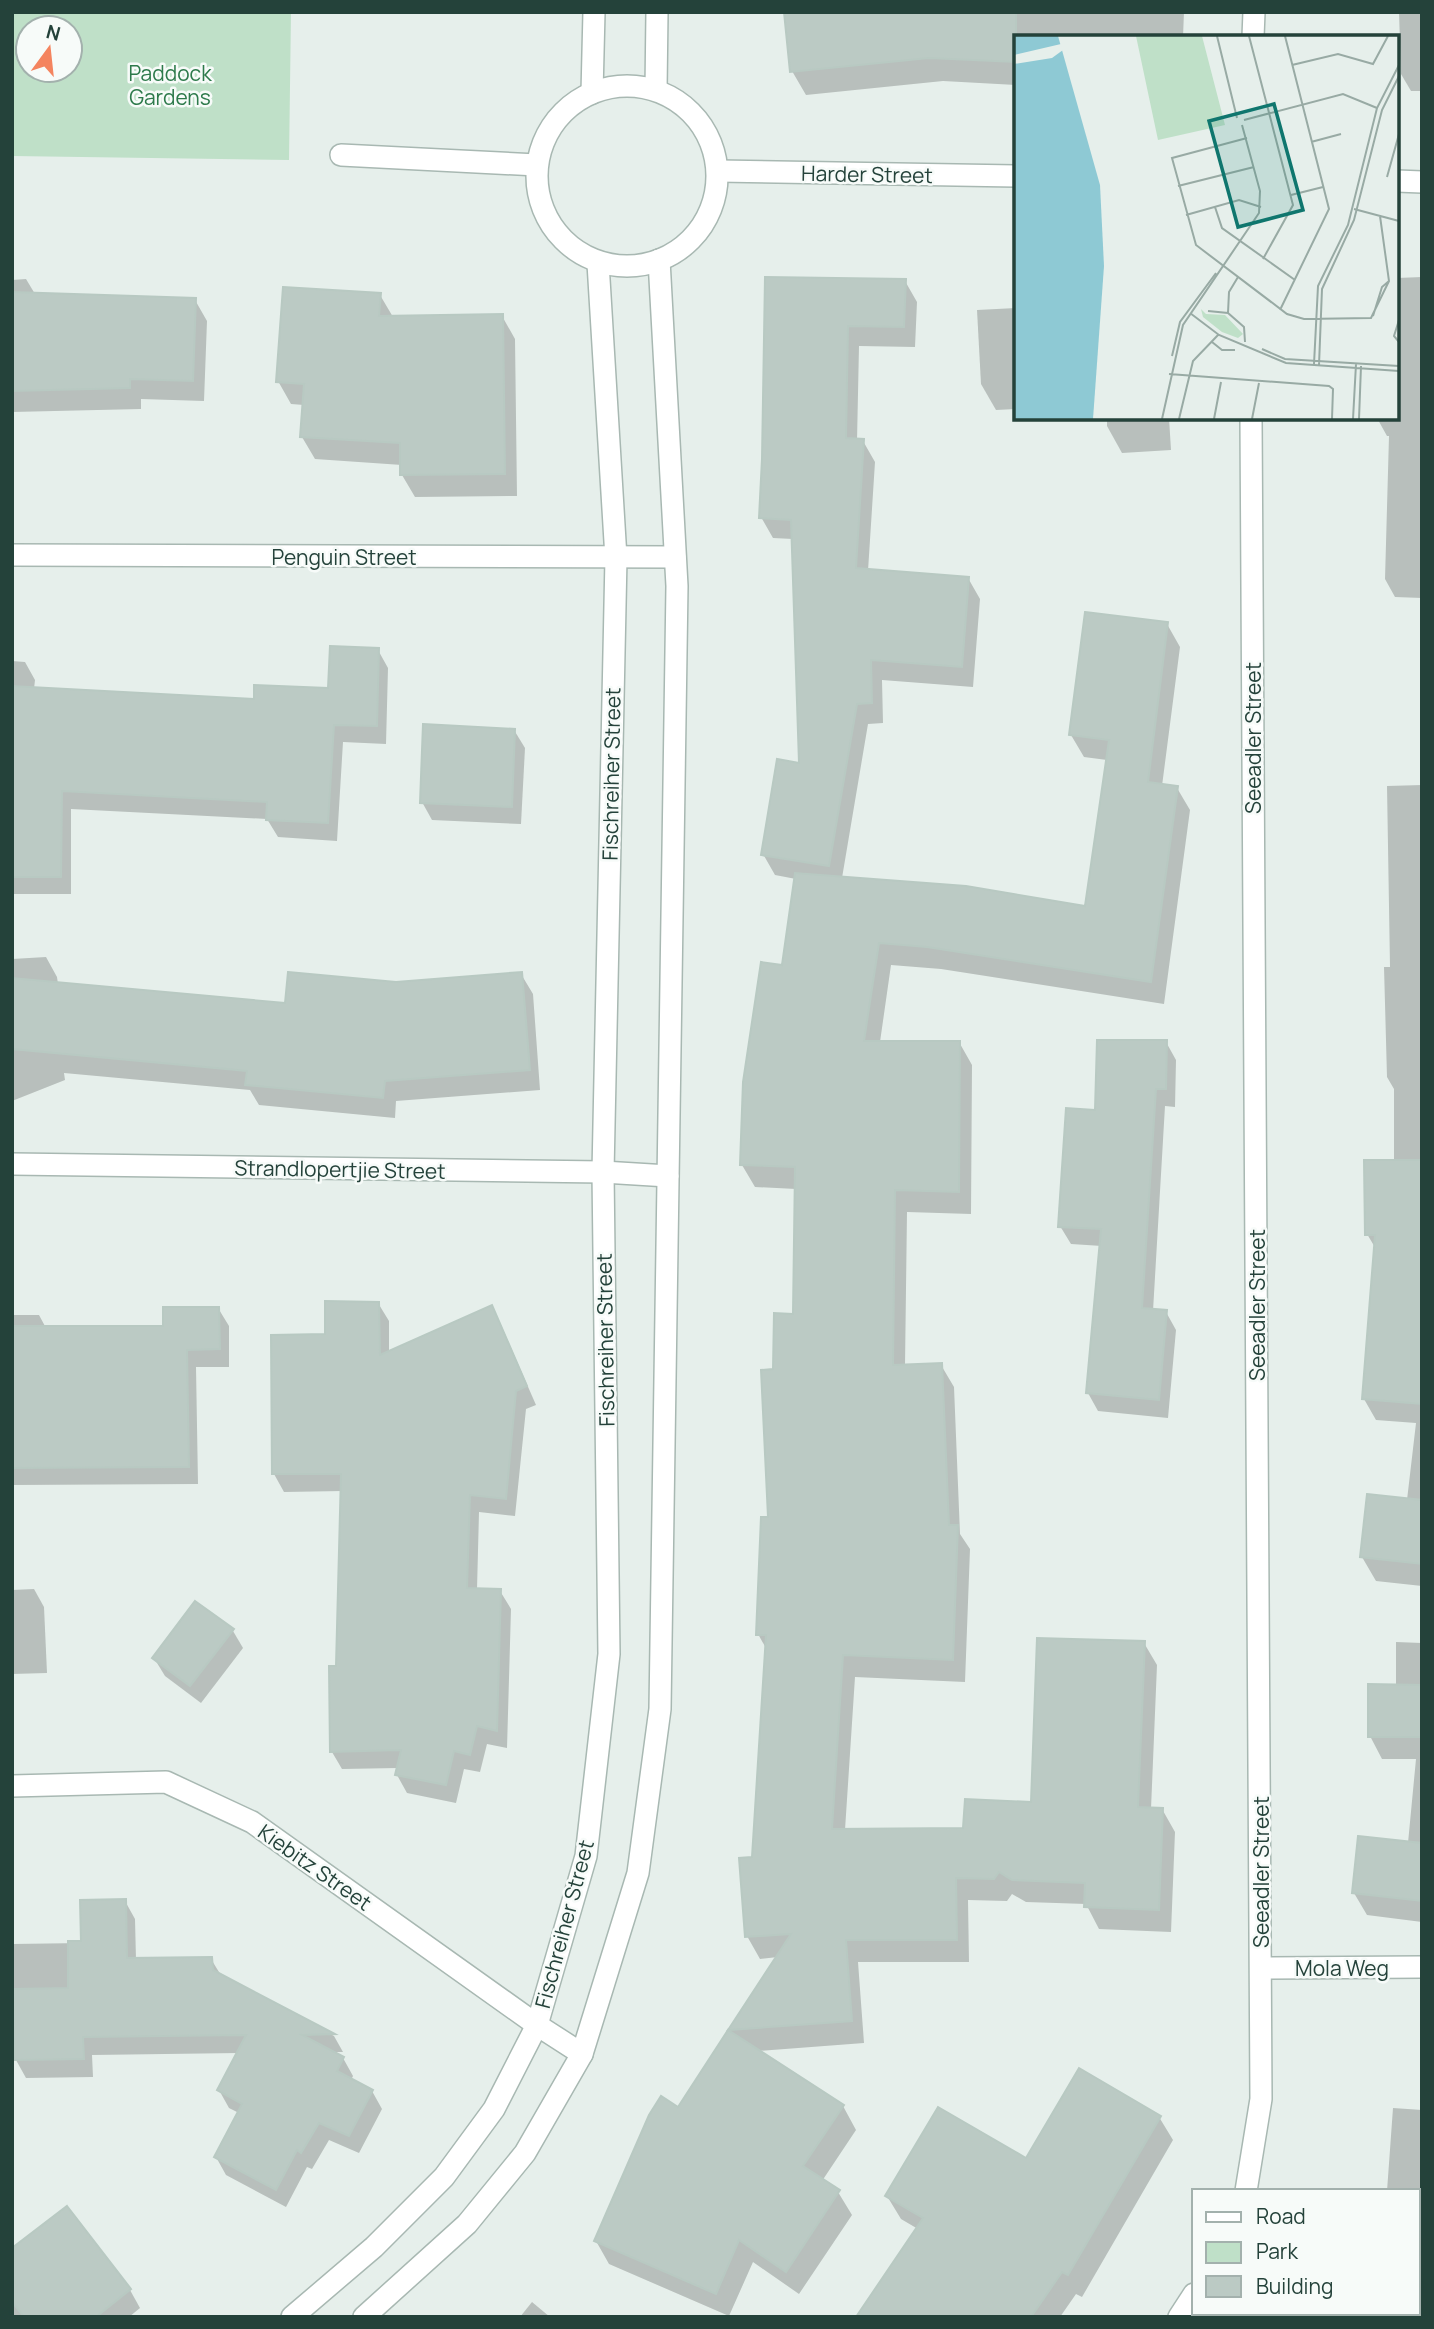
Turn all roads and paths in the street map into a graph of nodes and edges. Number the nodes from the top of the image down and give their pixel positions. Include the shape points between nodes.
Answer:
1 (594, 12) edge
2 (657, 12) edge
3 (1254, 12) edge
4 (1253, 35) edge
5 (656, 90) junction
6 (593, 93) junction
7 (341, 155) dead end
8 (537, 165) junction
9 (718, 171) junction
10 (1014, 176) edge
11 (1399, 181) edge
12 (1422, 182) edge
13 (659, 260) junction
14 (598, 263) junction
15 (1251, 420) edge
16 (12, 555) edge
17 (675, 557) junction
18 (616, 558) junction
19 (12, 1164) edge
20 (603, 1172) junction
21 (668, 1176) junction
22 (12, 1786) edge
23 (1261, 1968) junction
24 (1422, 1968) edge
25 (537, 2025) junction
26 (582, 2054) junction
27 (1246, 2189) edge
28 (1192, 2297) edge
29 (292, 2317) edge
30 (364, 2317) edge
31 (1179, 2317) edge

1 - 6 street
2 - 5 street
3 - 4 street
5 - 6 street via 624,86
5 - 9 street via 680,102 699,121 713,144
6 - 8 street via 561,114 546,137
7 - 8 street
8 - 14 street via 544,214 557,235
9 - 10 street, Harder Street
9 - 13 street via 714,206 696,237 669,258
11 - 12 street
13 - 14 street via 634,267
13 - 17 street
14 - 18 street, Fischreiher Street
15 - 23 street, Seeadler Street
16 - 18 street, Penguin Street
17 - 18 street, Penguin Street
17 - 21 street
18 - 20 street, Fischreiher Street
19 - 20 street, Strandlopertjie Street
20 - 21 street, Strandlopertjie Street
20 - 25 street, Fischreiher Street via 609,1654 586,1856
21 - 26 street via 660,1709 638,1873
22 - 25 street, Kiebitz Street via 166,1782 252,1822
23 - 24 street, Mola Weg
23 - 27 street, Seeadler Street via 1261,2099
25 - 26 street, Kiebitz Street
25 - 29 street, Fischreiher Street via 494,2109 444,2178 374,2247
26 - 30 street via 525,2153 467,2224
28 - 31 street

